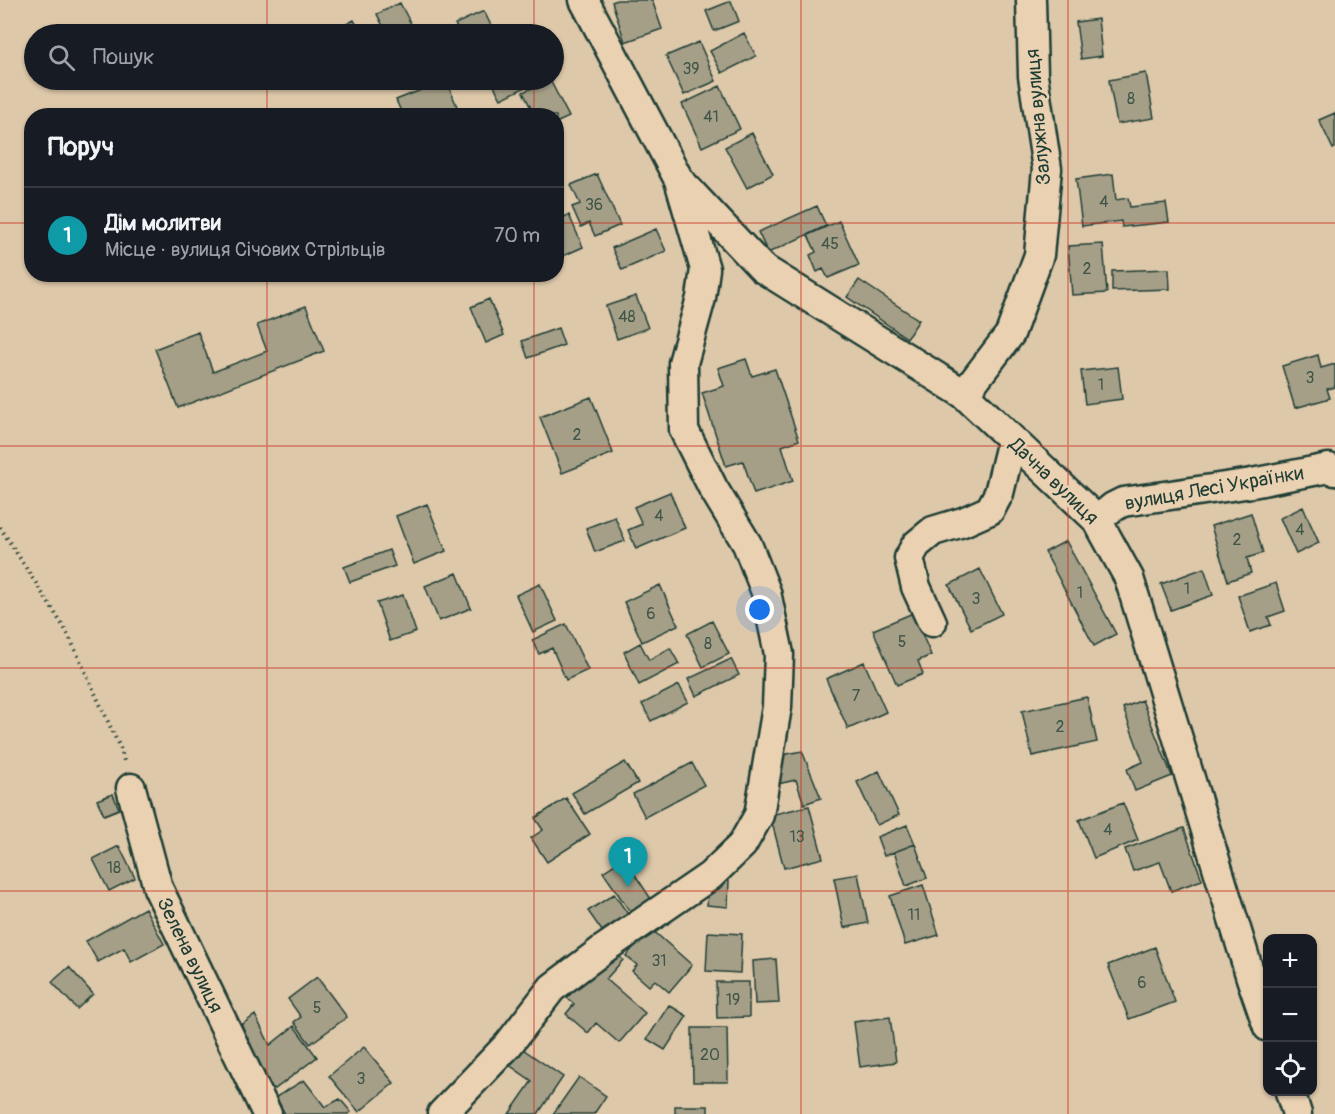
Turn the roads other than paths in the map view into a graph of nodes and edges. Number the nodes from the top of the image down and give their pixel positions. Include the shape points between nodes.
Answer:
1 (584, 0) edge
2 (1031, 0) edge
3 (679, 180) junction
4 (964, 394) junction
5 (1012, 440) junction
6 (1333, 468) edge
7 (1097, 520) junction
8 (932, 622) dead end
9 (131, 788) road end
10 (1263, 1013) edge
11 (1291, 1096) edge
12 (267, 1114) edge
13 (442, 1114) edge
14 (1298, 1114) edge

1 - 3 street
2 - 4 street, Залужна вулиця via 1033,76 1047,169 1039,255 1010,334
3 - 4 street, Дачна вулиця via 762,268
3 - 13 street via 705,269 683,363 684,430 747,544 766,592 779,654 777,707 759,815 742,845 710,876 552,988 508,1045
4 - 5 street, Дачна вулиця
5 - 7 street, Дачна вулиця
5 - 8 street via 999,493 990,510 933,531 916,545 909,558 916,587
6 - 7 street, вулиця Лесі Українки via 1123,502
7 - 10 street, Дачна вулиця via 1129,578
9 - 12 street, Зелена вулиця via 158,888
11 - 14 street

